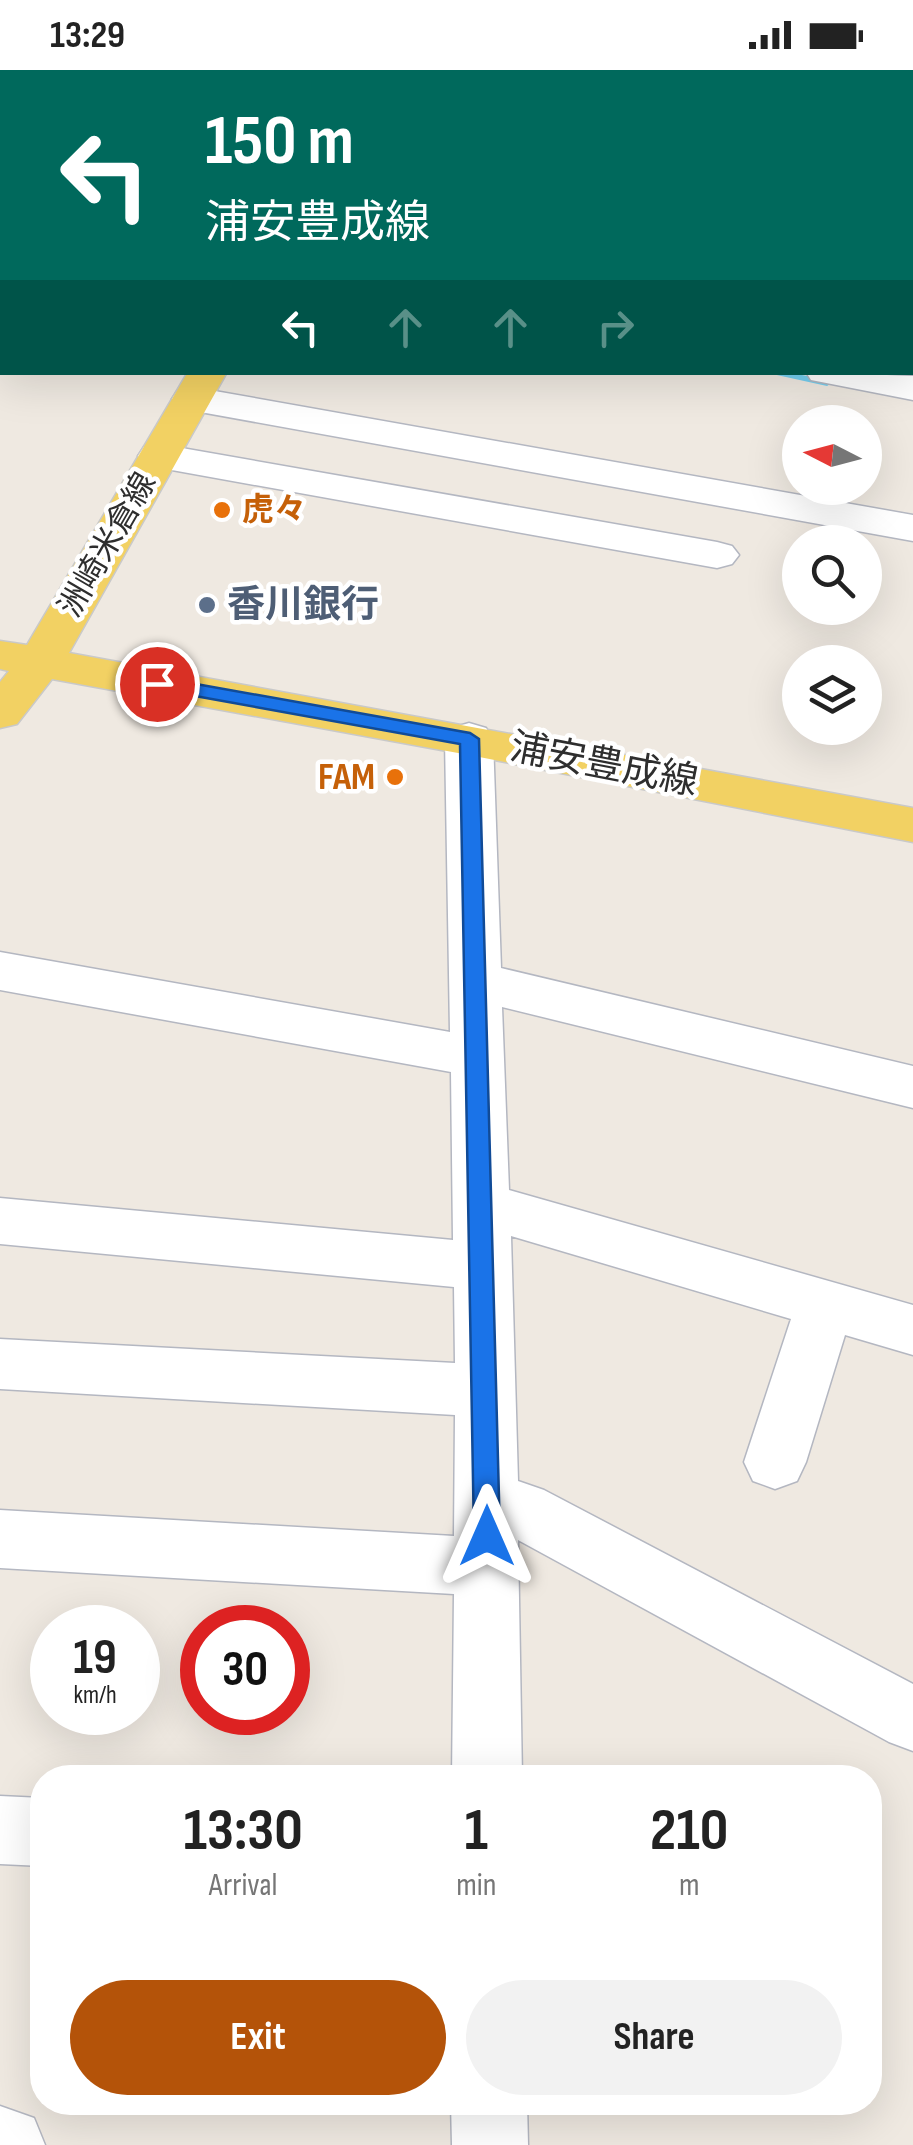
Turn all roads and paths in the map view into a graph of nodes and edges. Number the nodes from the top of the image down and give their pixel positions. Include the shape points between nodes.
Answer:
1 (842, 375) edge
2 (200, 386) edge
3 (913, 388) edge
4 (159, 456) junction
5 (913, 528) edge
6 (717, 555) dead end
7 (20, 659) edge
8 (0, 714) edge
9 (470, 739) junction
10 (913, 825) edge
11 (0, 971) edge
12 (476, 982) junction
13 (478, 1056) junction
14 (913, 1087) edge
15 (482, 1205) junction
16 (0, 1221) edge
17 (483, 1266) junction
18 (826, 1304) junction
19 (913, 1330) edge
20 (0, 1364) edge
21 (486, 1391) junction
22 (775, 1462) dead end
23 (487, 1504) junction
24 (0, 1539) edge
25 (486, 1567) junction
26 (913, 1718) edge
27 (487, 1765) edge
28 (0, 1830) edge
29 (30, 1831) edge
30 (489, 2115) edge
31 (490, 2145) edge

1 - 3 street
2 - 4 main road, 洲崎米倉線
2 - 5 street
4 - 6 street
4 - 7 main road, 洲崎米倉線
7 - 8 main road, 洲崎米倉線
7 - 9 main road, 浦安豊成線
9 - 10 main road, 浦安豊成線
9 - 12 street
11 - 13 street
12 - 13 street
12 - 14 street
13 - 15 street
15 - 17 street
15 - 18 street
16 - 17 street
17 - 21 street
18 - 19 street
18 - 22 street
20 - 21 street
21 - 23 street
23 - 25 street
23 - 26 street via 522,1510
24 - 25 street
25 - 27 street
28 - 29 street
30 - 31 street

